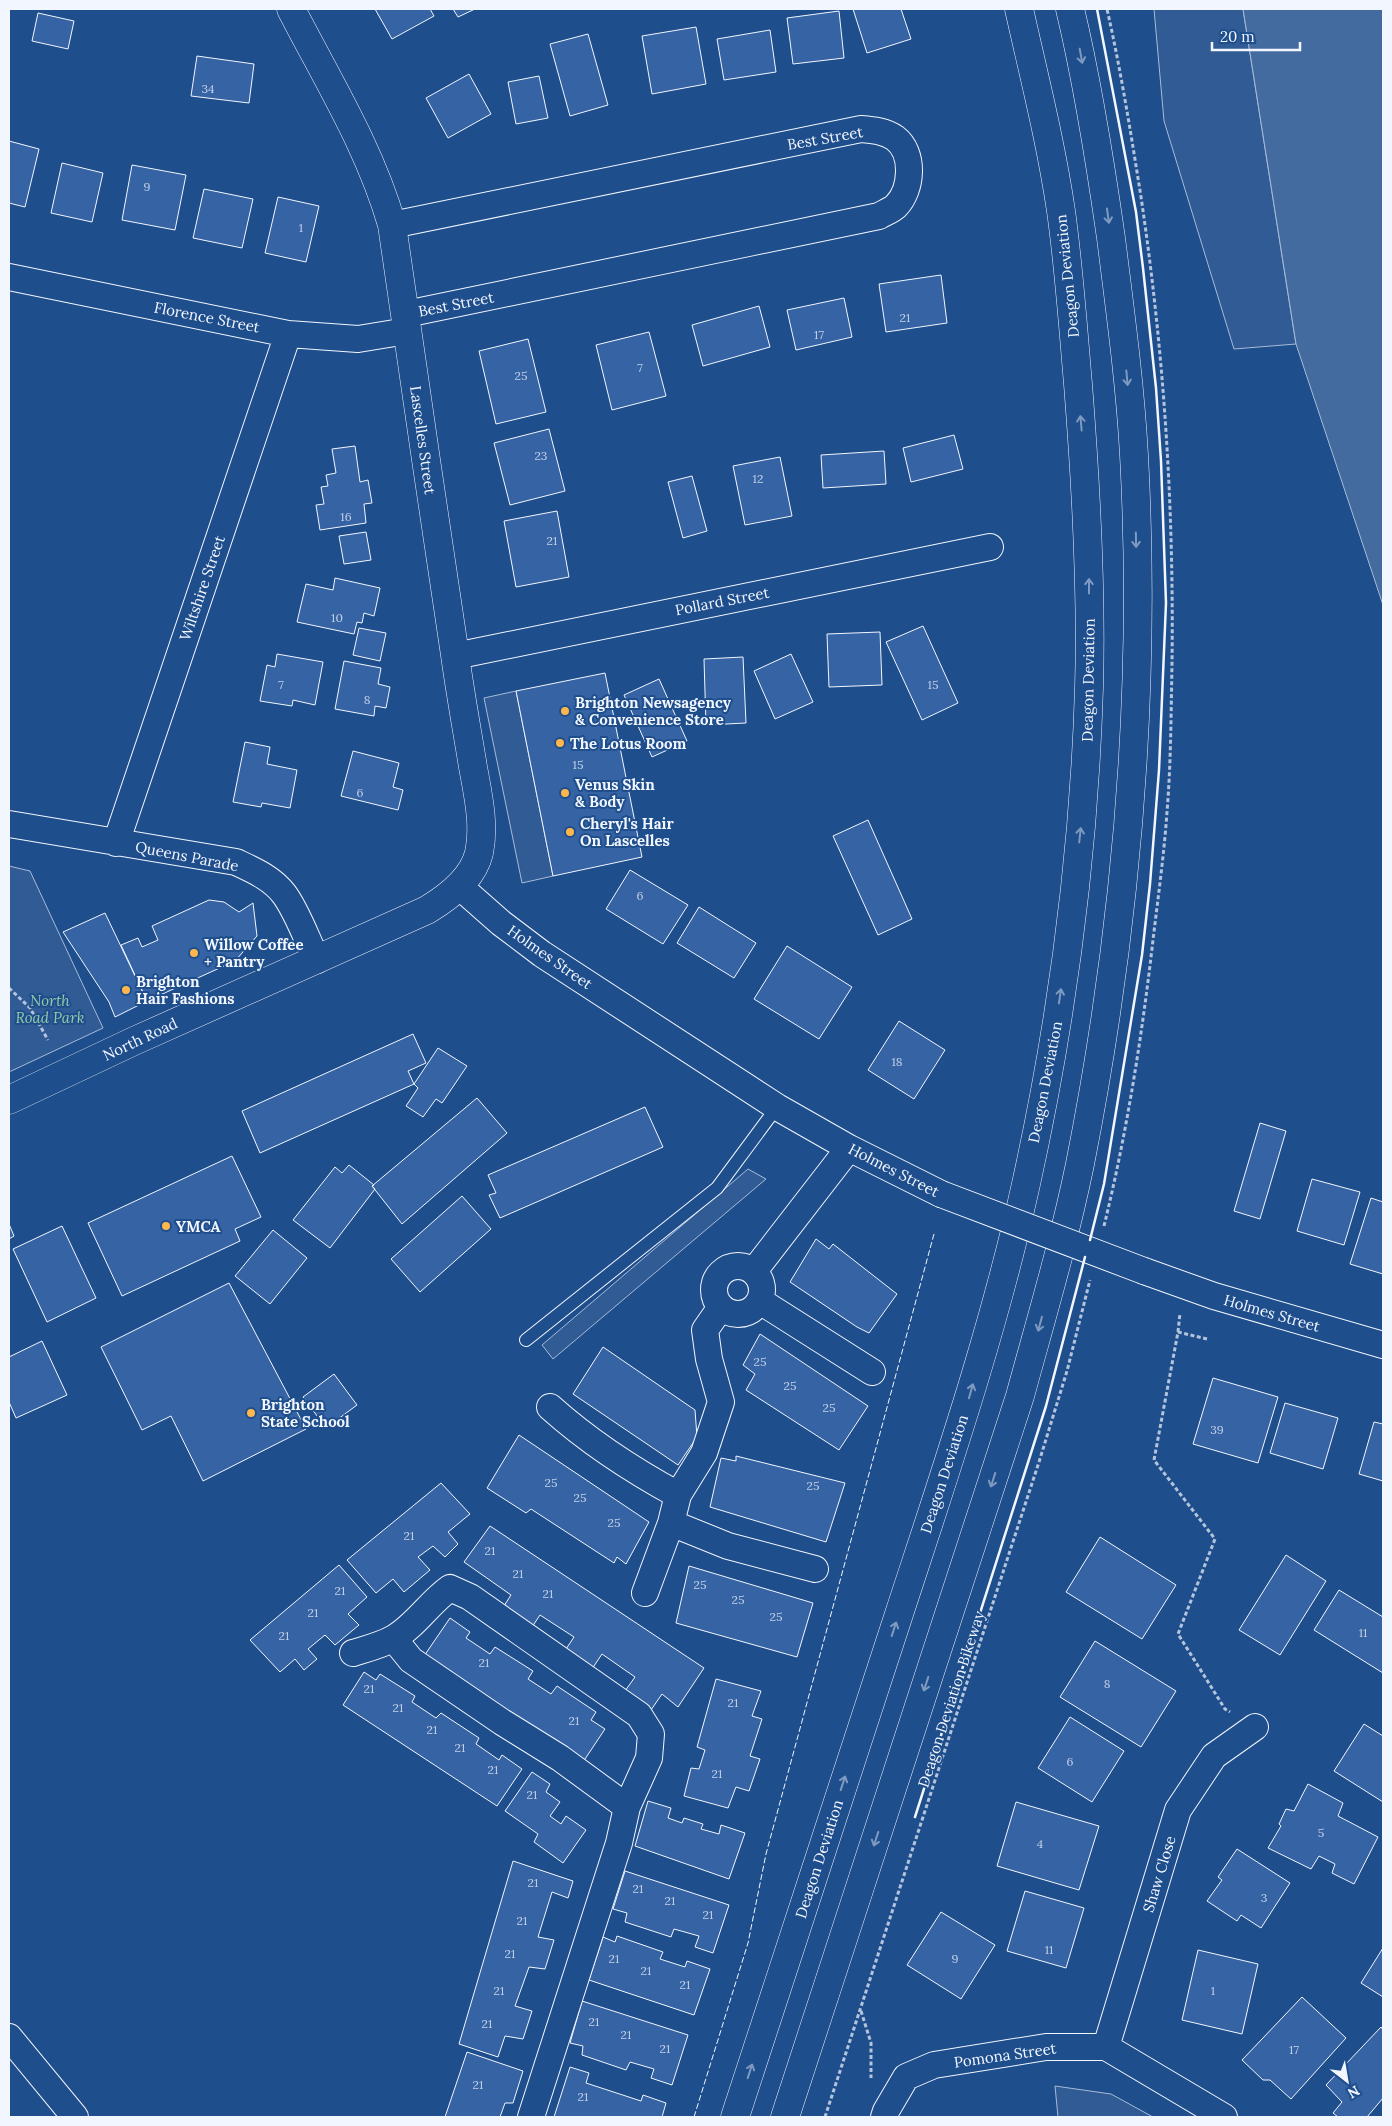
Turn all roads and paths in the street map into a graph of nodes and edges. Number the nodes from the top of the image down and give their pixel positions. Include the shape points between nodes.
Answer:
1 (290, 9) edge
2 (1019, 9) edge
3 (1070, 9) edge
4 (392, 225) junction
5 (9, 277) edge
6 (406, 323) junction
7 (288, 334) junction
8 (990, 547) dead end
9 (455, 656) junction
10 (9, 824) edge
11 (116, 843) junction
12 (459, 886) junction
13 (317, 960) junction
14 (9, 988) edge
15 (48, 1040) dead end
16 (9, 1100) edge
17 (777, 1107) junction
18 (849, 1148) junction
19 (754, 1271) junction
20 (1089, 1285) dead end
21 (760, 1301) junction
22 (721, 1308) junction
23 (1180, 1310) dead end
24 (1178, 1332) junction
25 (1207, 1339) dead end
26 (526, 1340) dead end
27 (1383, 1344) edge
28 (872, 1372) dead end
29 (550, 1407) dead end
30 (678, 1495) junction
31 (671, 1523) junction
32 (815, 1569) dead end
33 (645, 1593) dead end
34 (394, 1638) junction
35 (353, 1654) dead end
36 (1255, 1727) joint
37 (627, 1807) junction
38 (861, 2010) junction
39 (9, 2037) edge
40 (1106, 2047) junction
41 (885, 2114) edge
42 (75, 2117) edge
43 (531, 2117) edge
44 (734, 2117) edge
45 (785, 2117) edge
46 (825, 2117) edge
47 (1224, 2117) edge

1 - 4 main road, Lascelles Street via 370,161
44 -> 2 main road, Deagon Deviation via 969,1398 1026,1182 1054,1043 1070,930 1082,816 1089,687 1088,547 1080,414 1061,212
3 -> 45 main road via 1104,193 1122,320 1134,455 1136,692 1120,916 1100,1054 1079,1167 1053,1278 1025,1378
4 - 6 main road, Lascelles Street
4 - 6 street, Best Street via 861,129 879,130 896,139 906,154 909,172 906,192 895,207 879,216
5 - 7 street, Florence Street
6 - 7 street, Florence Street via 358,339
6 - 9 main road, Lascelles Street
7 - 11 street, Wiltshire Street
8 - 9 street, Pollard Street
9 - 12 main road, Lascelles Street via 482,832 478,855
10 - 11 street, Queens Parade
11 - 13 street, Queens Parade via 236,862 256,870 284,894
12 - 13 main road, North Road via 427,910
12 - 17 street, Holmes Street via 542,954
13 - 16 main road, North Road
14 - 15 path via 30,1008
17 - 18 street, Holmes Street
17 - 26 lane via 717,1188
18 - 19 street
18 - 27 street, Holmes Street, bridge via 941,1194 1144,1271 1214,1296
19 - 21 street via 763,1285
19 - 22 street via 741,1265 721,1272 714,1292
20 - 38 path, Deagon Deviation Bikeway via 1042,1453
21 - 22 street via 755,1308 739,1314
21 - 28 street
22 - 30 street via 705,1330 720,1402 704,1453
23 - 24 path
24 - 25 path
24 - 36 path via 1154,1460 1215,1539 1178,1634 1226,1709
29 - 30 street via 586,1437
30 - 31 street
31 - 32 street via 728,1546
31 - 33 street
34 - 35 street
34 - 37 street via 411,1660 560,1758
34 - 37 street via 450,1588 470,1597 639,1715 651,1734 649,1758
36 - 40 street, Shaw Close via 1214,1756 1178,1810
37 - 43 street via 620,1843
38 - 41 path via 871,2043 872,2085
38 - 46 path, Deagon Deviation Bikeway
39 - 42 street
40 - 41 street, Pomona Street via 1046,2047 934,2065 906,2077
40 - 47 street

